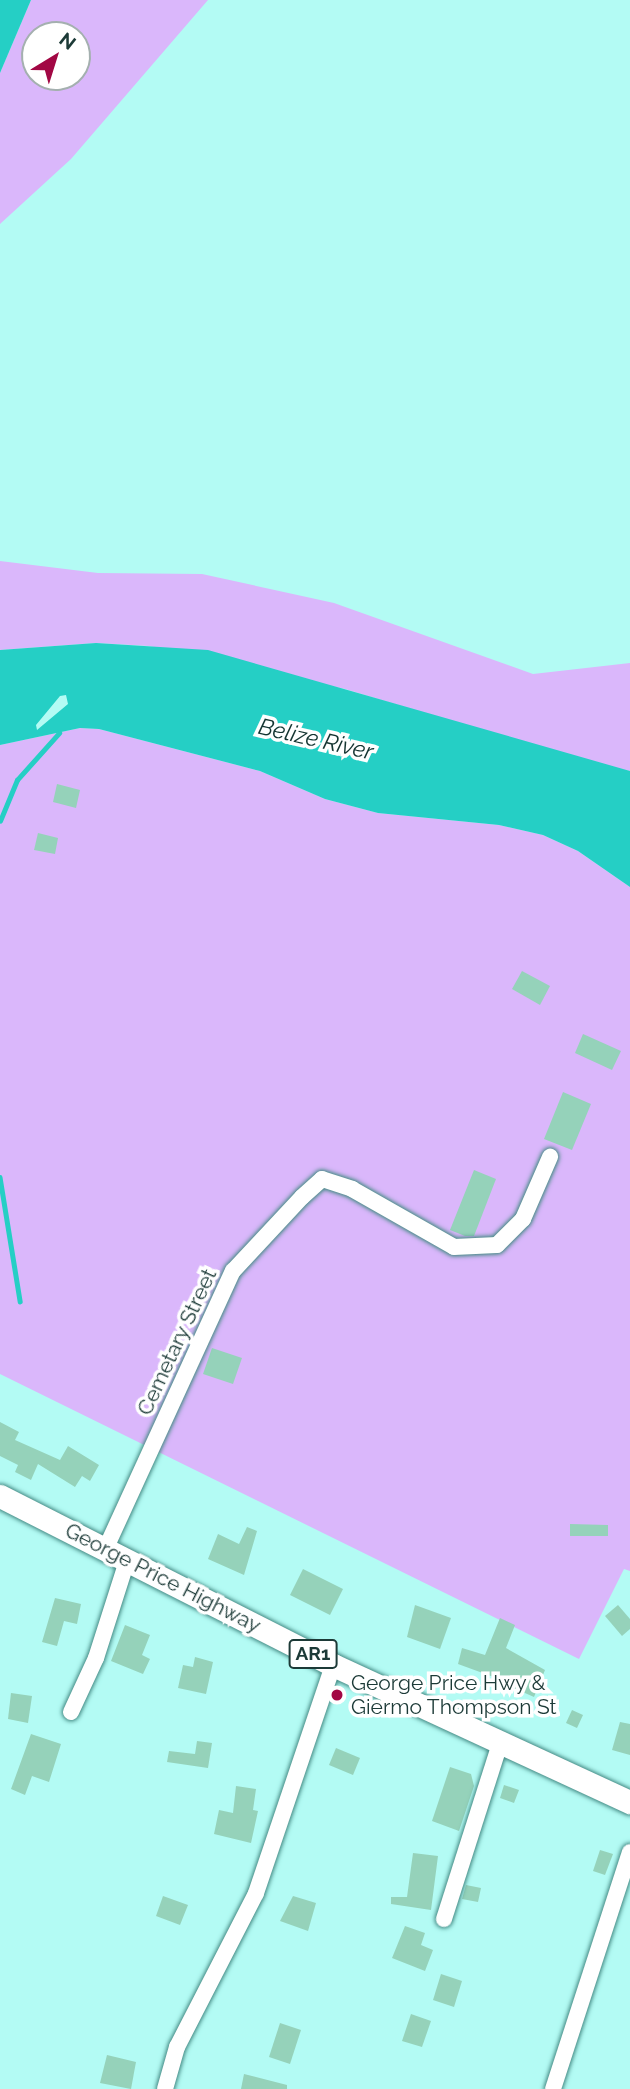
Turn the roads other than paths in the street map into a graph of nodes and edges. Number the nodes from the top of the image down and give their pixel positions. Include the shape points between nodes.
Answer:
1 (550, 1157) dead end
2 (0, 1496) edge
3 (106, 1550) junction
4 (127, 1561) junction
5 (333, 1665) junction
6 (71, 1712) dead end
7 (501, 1740) junction
8 (630, 1802) edge
9 (630, 1852) edge
10 (443, 1919) dead end
11 (166, 2089) edge
12 (553, 2089) edge

1 - 3 street, Cemetary Street via 523,1219 497,1245 454,1247 352,1189 322,1179 233,1271
2 - 3 highway, George Price Highway / AR1
3 - 4 highway, George Price Highway / AR1
4 - 5 highway, George Price Highway / AR1
4 - 6 street via 96,1658
5 - 7 highway, George Price Highway / AR1
5 - 11 street via 256,1893 177,2047
7 - 8 highway, George Price Highway / AR1
7 - 10 street
9 - 12 street

